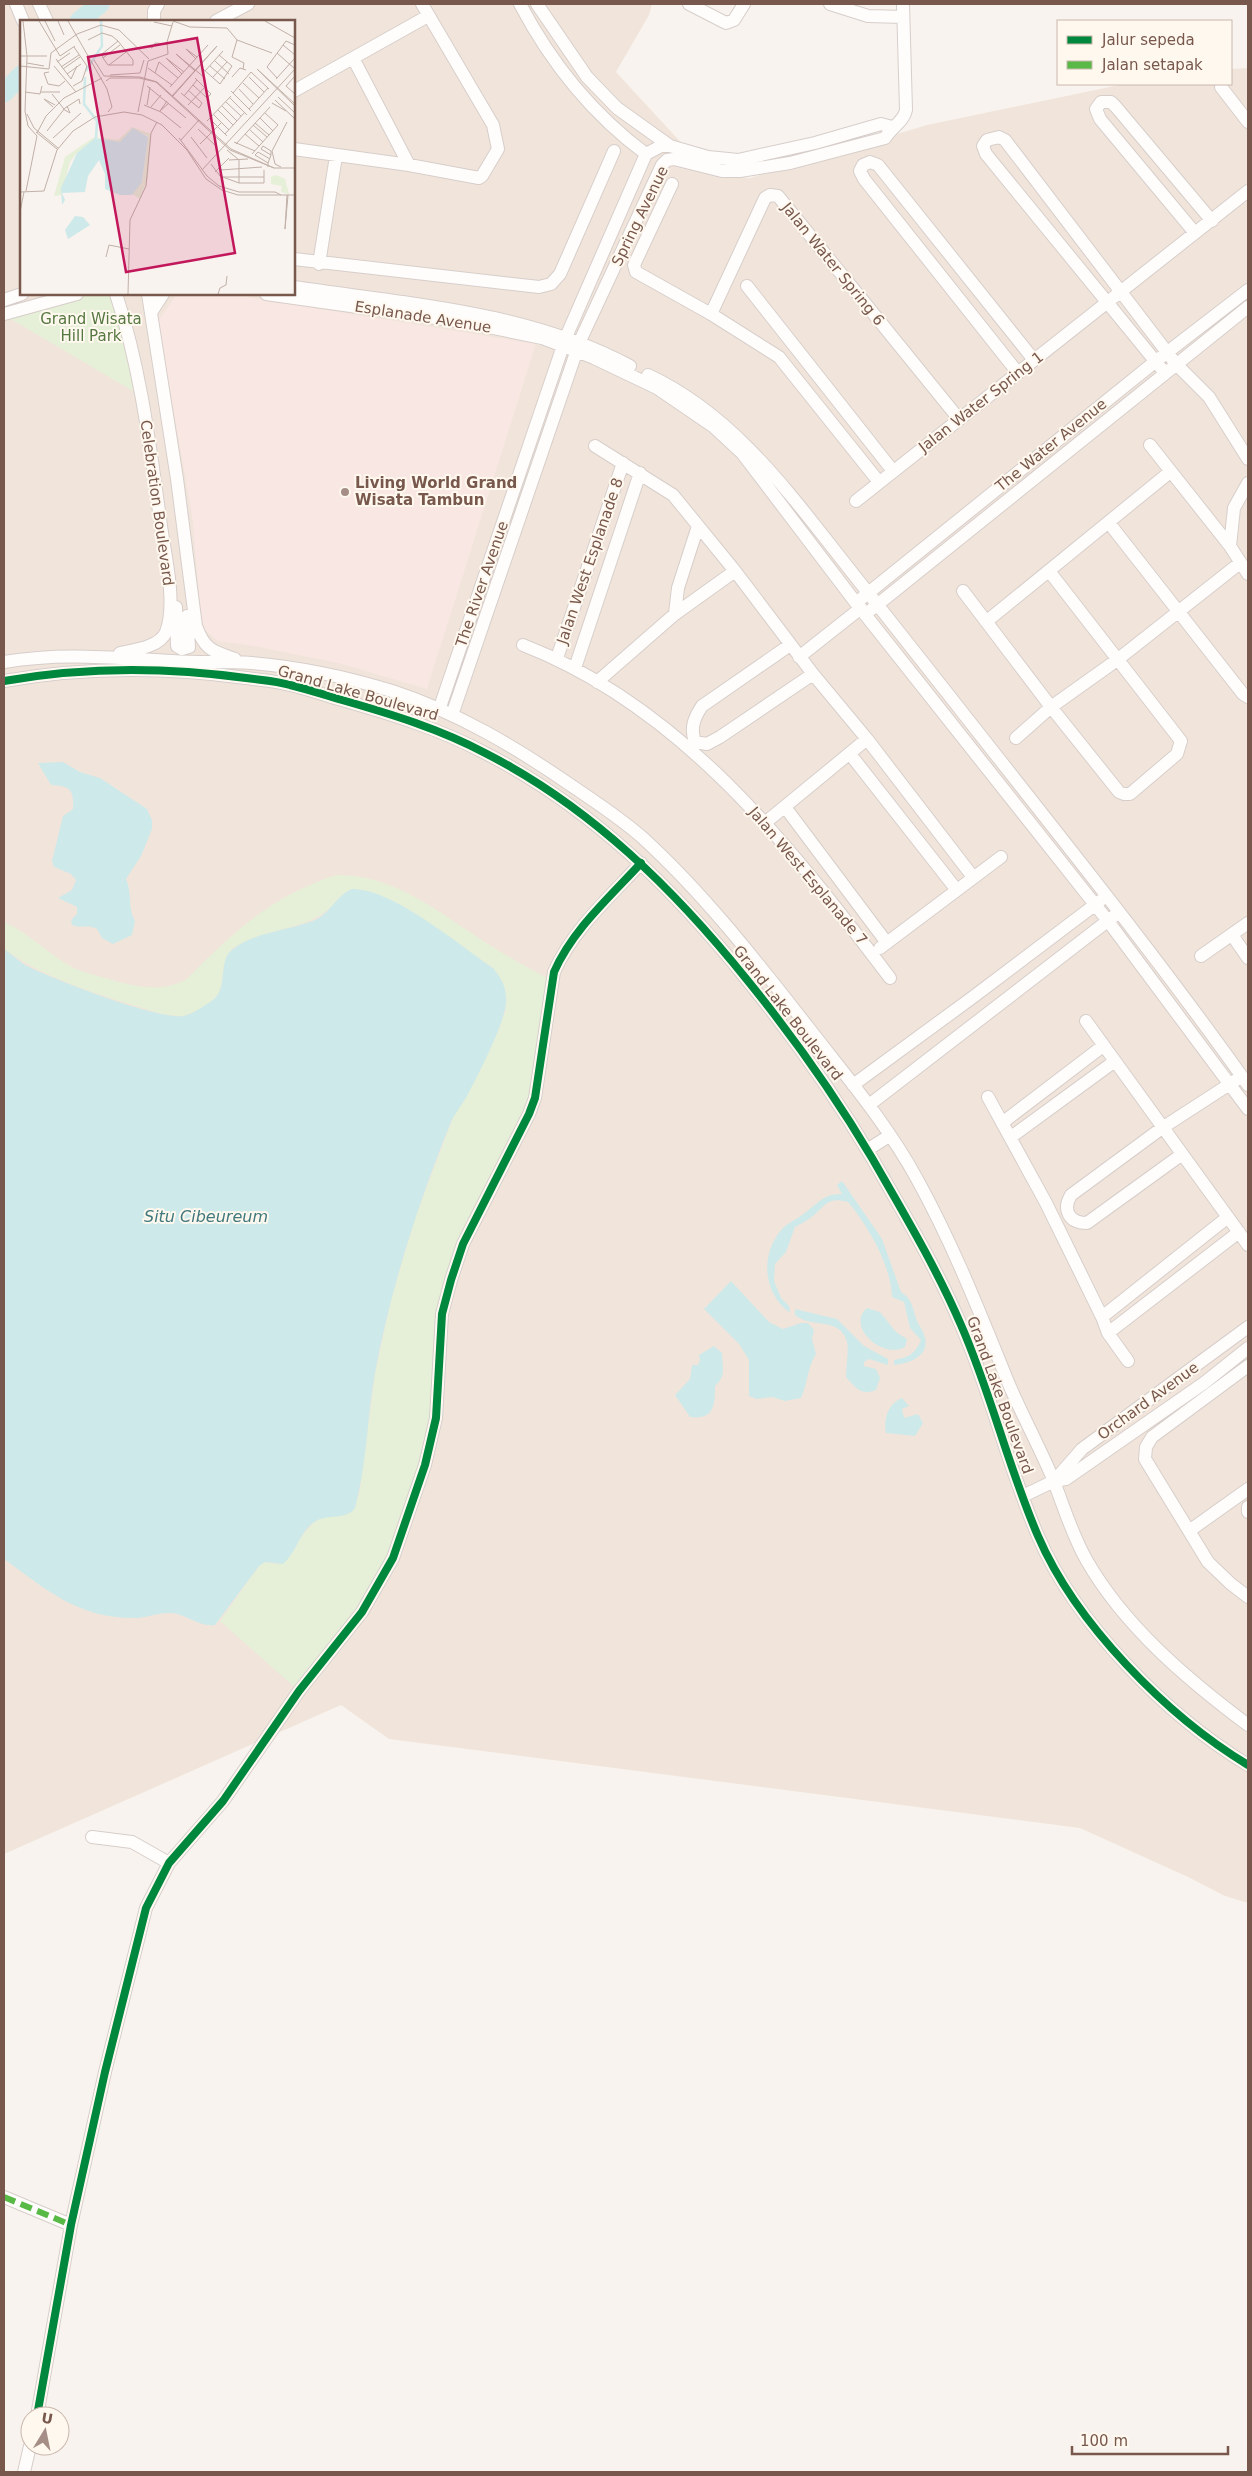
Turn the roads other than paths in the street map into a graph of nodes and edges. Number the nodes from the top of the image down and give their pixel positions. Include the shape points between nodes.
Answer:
1 (16, 4) edge
2 (40, 4) edge
3 (158, 4) edge
4 (248, 4) edge
5 (422, 4) edge
6 (520, 4) edge
7 (537, 4) edge
8 (689, 4) edge
9 (744, 4) edge
10 (830, 4) edge
11 (903, 10) edge
12 (428, 16) junction
13 (23, 20) edge
14 (47, 20) edge
15 (154, 20) edge
16 (218, 20) edge
17 (354, 58) junction
18 (1221, 88) dead end
19 (295, 90) edge
20 (1248, 122) edge
21 (892, 127) junction
22 (670, 146) junction
23 (295, 149) edge
24 (614, 151) dead end
25 (646, 154) junction
26 (336, 156) junction
27 (409, 165) junction
28 (672, 184) dead end
29 (1248, 191) edge
30 (1212, 221) junction
31 (1195, 233) junction
32 (295, 259) edge
33 (319, 264) junction
34 (746, 286) dead end
35 (295, 287) edge
36 (1248, 290) edge
37 (1120, 292) junction
38 (20, 295) edge
39 (73, 295) edge
40 (116, 295) edge
41 (148, 295) edge
42 (162, 295) edge
43 (273, 295) edge
44 (4, 300) edge
45 (1107, 302) junction
46 (1248, 307) edge
47 (152, 311) junction
48 (4, 314) edge
49 (711, 314) junction
50 (545, 334) junction
51 (562, 340) junction
52 (578, 346) junction
53 (1168, 353) junction
54 (1034, 360) junction
55 (1156, 361) junction
56 (1176, 364) junction
57 (1018, 373) junction
58 (1165, 373) junction
59 (959, 419) junction
60 (1150, 445) dead end
61 (595, 446) dead end
62 (1248, 459) edge
63 (623, 463) junction
64 (893, 471) junction
65 (1170, 472) junction
66 (640, 473) junction
67 (878, 482) junction
68 (1248, 483) edge
69 (856, 501) dead end
70 (181, 512) junction
71 (1109, 523) junction
72 (698, 526) junction
73 (1230, 546) junction
74 (910, 559) junction
75 (1240, 563) junction
76 (167, 569) junction
77 (919, 570) junction
78 (735, 571) junction
79 (1049, 571) junction
80 (1248, 574) edge
81 (963, 591) dead end
82 (868, 593) junction
83 (878, 604) junction
84 (861, 608) junction
85 (1178, 610) junction
86 (675, 614) junction
87 (986, 621) junction
88 (524, 645) dead end
89 (790, 645) junction
90 (105, 656) junction
91 (800, 657) junction
92 (557, 658) junction
93 (1117, 660) junction
94 (4, 662) edge
95 (247, 663) junction
96 (575, 668) junction
97 (813, 674) junction
98 (4, 681) edge
99 (597, 682) junction
100 (1248, 697) edge
101 (1051, 707) junction
102 (439, 710) junction
103 (452, 715) junction
104 (1016, 738) dead end
105 (867, 739) junction
106 (850, 754) junction
107 (785, 807) junction
108 (766, 822) junction
109 (1001, 857) dead end
110 (641, 863) junction
111 (973, 877) junction
112 (956, 889) junction
113 (1106, 895) junction
114 (1095, 905) junction
115 (1119, 912) junction
116 (1108, 921) junction
117 (1248, 923) edge
118 (1232, 935) junction
119 (886, 943) junction
120 (872, 954) junction
121 (1200, 956) dead end
122 (1248, 958) edge
123 (890, 978) dead end
124 (1086, 1021) dead end
125 (1103, 1046) junction
126 (1115, 1061) junction
127 (836, 1062) junction
128 (820, 1074) junction
129 (1246, 1078) edge
130 (1230, 1083) junction
131 (853, 1085) junction
132 (988, 1097) dead end
133 (869, 1105) junction
134 (1248, 1109) edge
135 (1002, 1123) junction
136 (1162, 1128) junction
137 (889, 1136) junction
138 (1011, 1137) junction
139 (867, 1150) junction
140 (1181, 1154) junction
141 (1228, 1217) junction
142 (1239, 1232) junction
143 (1248, 1245) edge
144 (1102, 1317) junction
145 (1248, 1327) edge
146 (1108, 1333) junction
147 (1248, 1348) edge
148 (1128, 1361) dead end
149 (1248, 1366) edge
150 (1054, 1481) junction
151 (1248, 1489) edge
152 (1023, 1496) junction
153 (1248, 1507) edge
154 (1248, 1512) edge
155 (1189, 1531) junction
156 (1248, 1597) edge
157 (1248, 1725) edge
158 (1248, 1765) edge
159 (92, 1837) dead end
160 (169, 1863) junction
161 (4, 2197) edge
162 (72, 2225) junction
163 (39, 2406) edge
164 (28, 2456) edge
165 (24, 2472) edge

1 - 13 street
2 - 14 street
3 - 15 street
4 - 16 street
5 - 12 street
6 - 25 street via 576,89 612,129
7 - 22 street via 587,77 617,108
8 - 9 street via 726,23 734,20
10 - 11 street via 868,16
11 - 21 street, Spring Avenue via 907,101 905,116
12 - 17 street
12 - 27 street via 493,125 498,148 479,178
17 - 19 street
17 - 27 street
18 - 20 street
21 - 22 street, Spring Avenue via 881,124 738,160 708,157
21 - 52 street, Spring Avenue via 885,138 877,141 765,168 722,171 683,160 667,160
22 - 25 street via 661,146
23 - 26 street
24 - 33 street via 560,274 550,284 539,287
25 - 51 street, Spring Avenue
26 - 27 street
26 - 33 street
28 - 49 street via 634,269
29 - 30 street, Jalan Water Spring 1
30 - 31 street, Jalan Water Spring 1
30 - 31 street via 1116,107 1111,102 1101,102 1096,109 1100,120
31 - 37 street, Jalan Water Spring 1
32 - 33 street
34 - 64 street
35 - 50 street, Esplanade Avenue via 464,312
36 - 53 street, The Water Avenue
37 - 45 street, Jalan Water Spring 1
37 - 45 street via 1005,140 999,137 987,140 983,146 986,154
37 - 53 street
38 - 44 street
39 - 48 street
40 - 76 street, Celebration Boulevard via 143,394
41 - 47 street, Celebration Boulevard
42 - 47 street
43 - 50 street, Esplanade Avenue
45 - 54 street, Jalan Water Spring 1
45 - 55 street
46 - 56 street, The Water Avenue
47 - 70 street, Celebration Boulevard
49 - 59 street, Jalan Water Spring 6 via 765,198 778,196
49 - 67 street via 779,357
50 - 51 street, Esplanade Avenue
51 - 52 street, Esplanade Avenue
51 - 102 street, The River Avenue
52 - 82 street via 663,382 719,420 750,447
52 - 84 street via 657,388 714,428 742,453
52 - 103 street, The River Avenue
53 - 55 street, The Water Avenue
53 - 56 street
54 - 57 street, Jalan Water Spring 1
54 - 57 street via 878,165 870,162 863,165 860,171 864,179
55 - 58 street
55 - 74 street, The Water Avenue
56 - 58 street, The Water Avenue
56 - 62 street via 1209,397
57 - 59 street, Jalan Water Spring 1
58 - 77 street, The Water Avenue
59 - 64 street, Jalan Water Spring 1
60 - 65 street
61 - 63 street
63 - 66 street
63 - 92 street, Jalan West Esplanade 8
64 - 67 street, Jalan Water Spring 1
65 - 71 street
65 - 73 street
66 - 72 street via 672,495
66 - 96 street
67 - 69 street, Jalan Water Spring 1
68 - 73 street via 1234,508
70 - 76 street via 179,541 189,642 188,647 182,649 177,646 174,576
70 - 95 street, Celebration Boulevard via 196,626 202,642 211,651
71 - 79 street
71 - 85 street
72 - 78 street
72 - 86 street via 678,588
73 - 75 street
74 - 77 street
74 - 82 street, The Water Avenue
75 - 80 street
75 - 85 street
76 - 90 street, Celebration Boulevard via 170,609 166,633 156,644
77 - 83 street, The Water Avenue
78 - 86 street
78 - 89 street
79 - 87 street
79 - 93 street
81 - 87 street
82 - 83 street
82 - 84 street, The Water Avenue
83 - 84 street, The Water Avenue
83 - 113 street
84 - 91 street
84 - 114 street
85 - 93 street
85 - 100 street
86 - 99 street
87 - 101 street
88 - 92 street, Jalan West Esplanade 7
89 - 91 street
89 - 97 street via 702,706 694,721 692,734 695,742 707,744 720,737
90 - 94 street, Grand Lake Boulevard via 41,656
90 - 95 street, Grand Lake Boulevard
91 - 97 street
92 - 96 street, Jalan West Esplanade 7
93 - 101 street
93 - 101 street via 1181,741 1177,754 1130,794 1119,792
95 - 102 street, Grand Lake Boulevard via 325,674 393,691
96 - 99 street, Jalan West Esplanade 7
97 - 105 street
98 - 110 street, Grand Lake Boulevard via 43,674 163,669 286,684 390,714 442,732 487,753 602,828
99 - 108 street, Jalan West Esplanade 7 via 655,720 702,759
101 - 104 street
102 - 103 street, Grand Lake Boulevard
103 - 127 street, Grand Lake Boulevard via 541,765 641,837 732,933
105 - 106 street
105 - 111 street
106 - 107 street
106 - 112 street
107 - 108 street
107 - 119 street
108 - 120 street, Jalan West Esplanade 7
109 - 111 street
110 - 128 street, Grand Lake Boulevard via 723,950
110 - 160 street via 582,927 554,972 529,1114 464,1244 450,1280 442,1314 436,1418 425,1465 393,1558 362,1612 299,1691 223,1801
111 - 112 street
112 - 119 street
113 - 114 street
113 - 115 street
114 - 116 street
114 - 131 street
115 - 116 street
115 - 129 street
116 - 130 street
116 - 133 street
117 - 118 street
118 - 121 street
118 - 122 street
119 - 120 street
120 - 123 street, Jalan West Esplanade 7
124 - 125 street
125 - 126 street
125 - 135 street
126 - 136 street
126 - 138 street
127 - 128 street
127 - 131 street, Grand Lake Boulevard
128 - 139 street, Grand Lake Boulevard
129 - 130 street
130 - 134 street
130 - 136 street
131 - 133 street, Grand Lake Boulevard
132 - 135 street
133 - 137 street, Grand Lake Boulevard
135 - 138 street
136 - 140 street
136 - 140 street via 1071,1195 1067,1202 1069,1216 1074,1222 1087,1223
137 - 139 street
137 - 150 street, Grand Lake Boulevard via 915,1176 948,1240
138 - 144 street
139 - 152 street, Grand Lake Boulevard via 914,1232 961,1325
140 - 141 street
141 - 142 street
141 - 144 street
142 - 143 street
142 - 146 street
144 - 146 street
145 - 150 street, Orchard Avenue via 1082,1449
146 - 148 street
147 - 150 street, Orchard Avenue via 1066,1480
149 - 155 street via 1152,1437 1146,1447 1145,1459
150 - 152 street, Orchard Avenue
150 - 157 street, Grand Lake Boulevard via 1069,1525 1109,1594 1136,1627 1177,1666
151 - 155 street
152 - 158 street, Grand Lake Boulevard via 1038,1537 1060,1581 1084,1616 1156,1692 1197,1729
153 - 154 street
155 - 156 street via 1208,1562
159 - 160 street via 132,1842
160 - 162 street via 154,1890 140,1927
161 - 162 street
162 - 163 street
164 - 165 street

